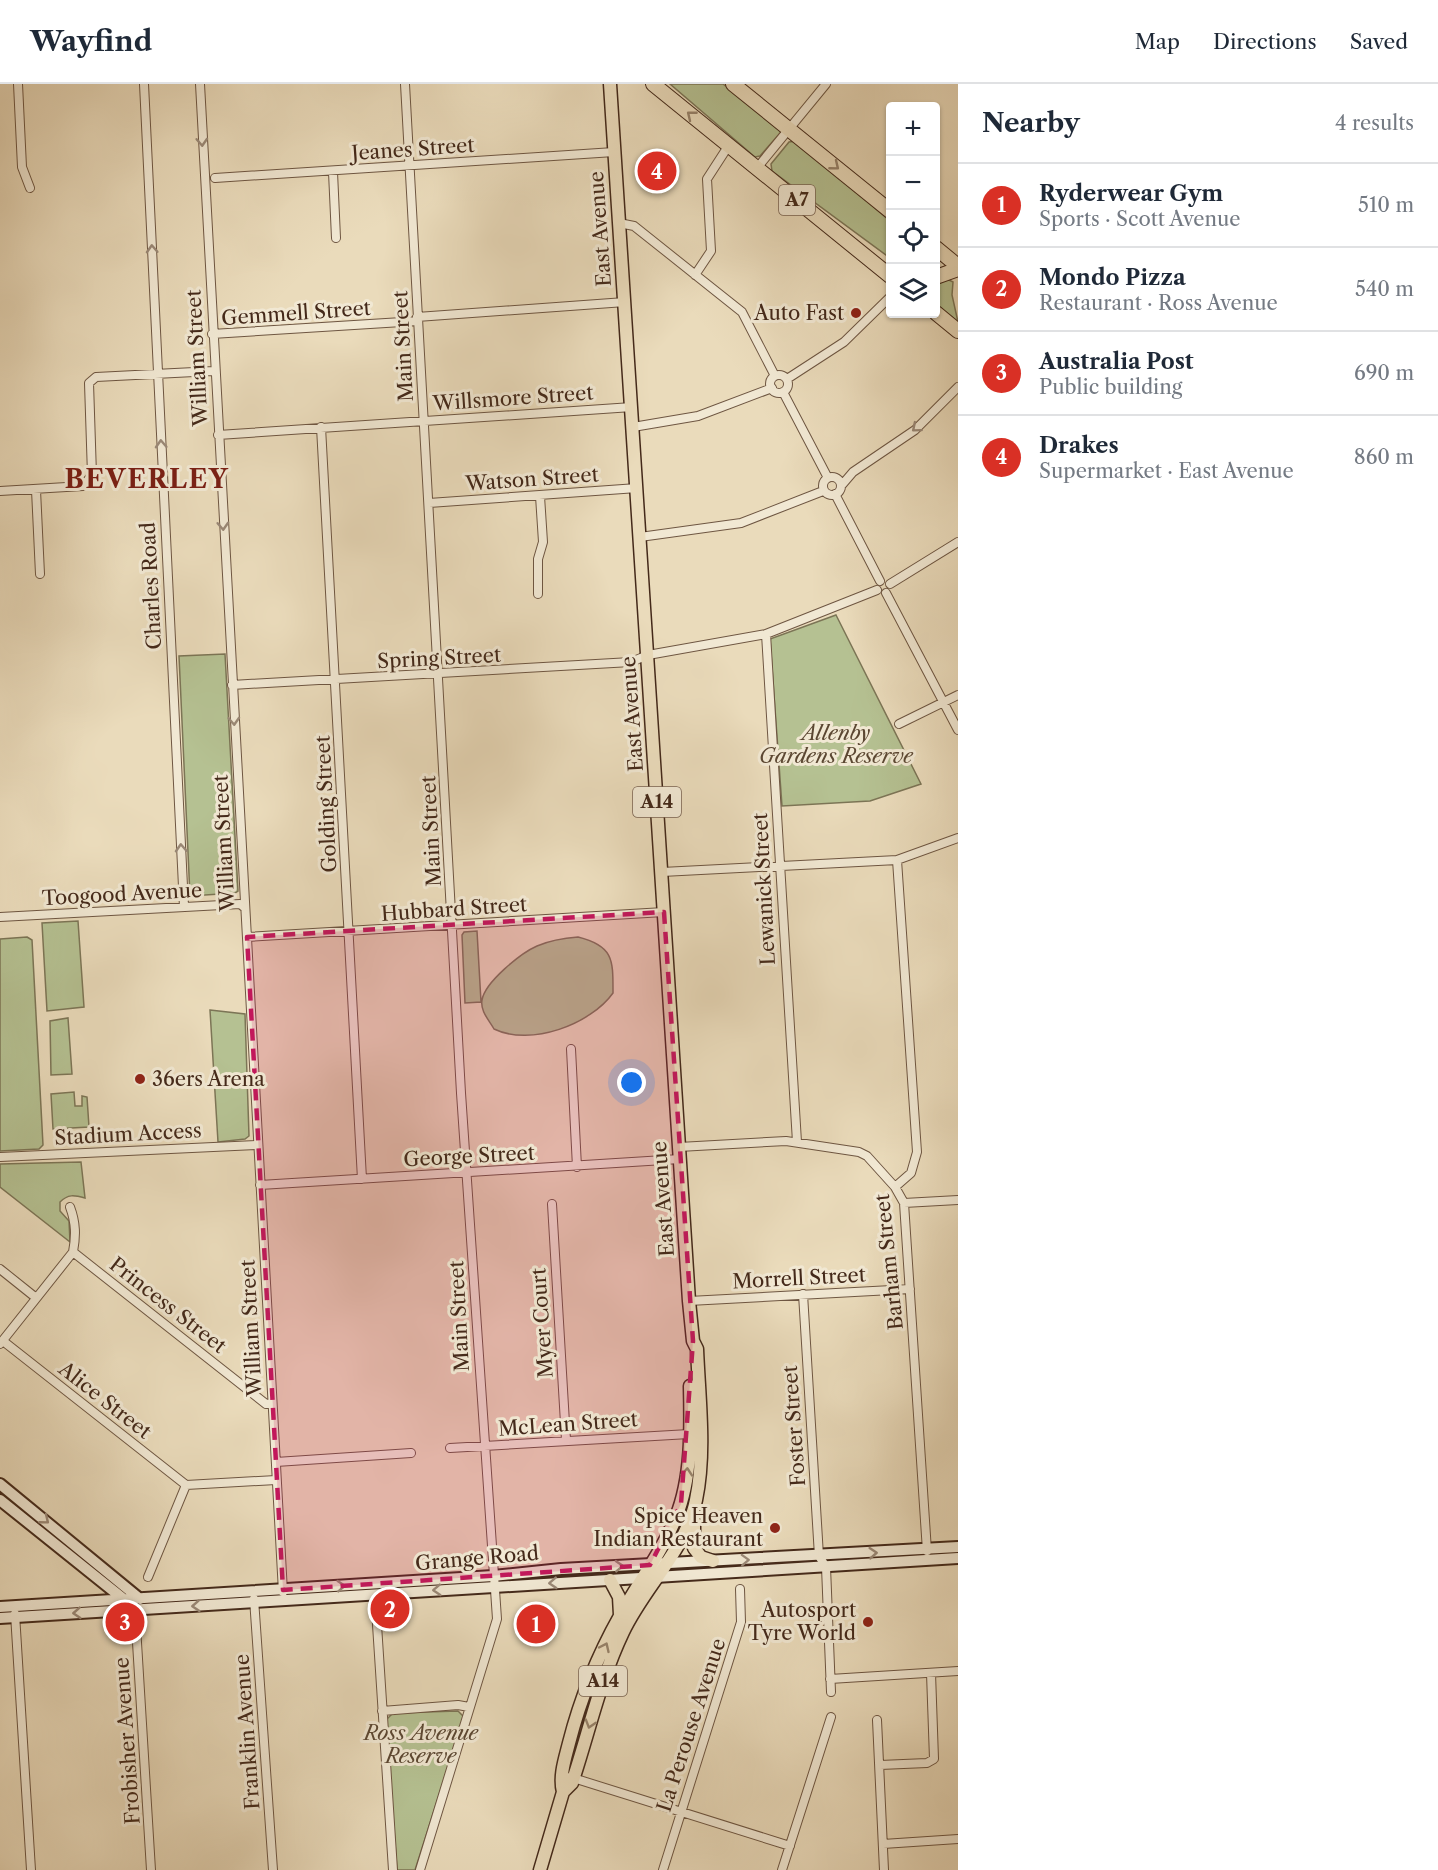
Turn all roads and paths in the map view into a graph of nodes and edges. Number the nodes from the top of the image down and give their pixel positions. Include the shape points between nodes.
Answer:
1 (18, 84) edge
2 (144, 84) edge
3 (200, 84) edge
4 (405, 84) edge
5 (610, 84) edge
6 (653, 84) edge
7 (733, 84) edge
8 (826, 84) edge
9 (789, 129) junction
10 (729, 145) junction
11 (614, 152) junction
12 (410, 165) junction
13 (758, 168) junction
14 (333, 171) junction
15 (215, 178) dead end
16 (30, 188) dead end
17 (890, 210) edge
18 (619, 223) junction
19 (336, 238) dead end
20 (940, 251) edge
21 (866, 255) junction
22 (886, 261) edge
23 (958, 267) edge
24 (886, 272) edge
25 (695, 275) junction
26 (940, 275) edge
27 (625, 302) junction
28 (886, 302) edge
29 (940, 316) edge
30 (418, 319) junction
31 (958, 331) edge
32 (212, 334) junction
33 (214, 371) junction
34 (158, 374) junction
35 (775, 376) junction
36 (787, 379) junction
37 (958, 387) edge
38 (772, 388) junction
39 (783, 392) junction
40 (632, 407) junction
41 (423, 421) junction
42 (321, 427) junction
43 (633, 427) junction
44 (218, 435) junction
45 (828, 478) junction
46 (841, 486) junction
47 (637, 488) junction
48 (36, 490) junction
49 (0, 491) edge
50 (823, 491) junction
51 (835, 494) junction
52 (540, 496) junction
53 (429, 503) junction
54 (640, 537) junction
55 (958, 542) edge
56 (40, 574) dead end
57 (880, 580) junction
58 (890, 584) junction
59 (878, 590) junction
60 (886, 593) junction
61 (538, 594) dead end
62 (766, 634) junction
63 (648, 655) junction
64 (438, 675) junction
65 (335, 680) junction
66 (232, 685) junction
67 (958, 695) edge
68 (945, 703) junction
69 (899, 724) dead end
70 (958, 730) edge
71 (958, 838) edge
72 (897, 860) junction
73 (779, 867) junction
74 (662, 872) junction
75 (184, 906) junction
76 (245, 908) junction
77 (664, 912) junction
78 (0, 917) edge
79 (453, 926) junction
80 (350, 932) junction
81 (247, 937) junction
82 (571, 1049) dead end
83 (797, 1142) junction
84 (258, 1145) junction
85 (680, 1153) junction
86 (0, 1157) edge
87 (577, 1167) junction
88 (467, 1173) junction
89 (362, 1179) junction
90 (260, 1185) junction
91 (895, 1187) junction
92 (958, 1200) edge
93 (904, 1203) junction
94 (552, 1204) dead end
95 (70, 1207) dead end
96 (73, 1252) junction
97 (0, 1269) edge
98 (910, 1288) junction
99 (802, 1294) junction
100 (35, 1297) junction
101 (689, 1301) junction
102 (693, 1341) junction
103 (2, 1343) edge
104 (272, 1404) junction
105 (689, 1434) junction
106 (566, 1440) junction
107 (483, 1446) junction
108 (450, 1448) dead end
109 (411, 1453) dead end
110 (276, 1462) junction
111 (276, 1480) junction
112 (0, 1484) edge
113 (186, 1485) junction
114 (0, 1500) edge
115 (695, 1504) junction
116 (958, 1547) edge
117 (928, 1555) junction
118 (819, 1556) junction
119 (958, 1558) edge
120 (713, 1561) junction
121 (826, 1567) junction
122 (654, 1571) junction
123 (148, 1577) dead end
124 (610, 1580) junction
125 (494, 1581) junction
126 (106, 1585) junction
127 (740, 1589) dead end
128 (375, 1594) junction
129 (283, 1595) junction
130 (254, 1597) junction
131 (125, 1599) junction
132 (140, 1599) junction
133 (98, 1601) junction
134 (0, 1607) edge
135 (135, 1610) junction
136 (14, 1612) junction
137 (620, 1616) junction
138 (0, 1618) edge
139 (958, 1671) edge
140 (931, 1673) junction
141 (830, 1679) junction
142 (831, 1692) dead end
143 (469, 1707) junction
144 (382, 1711) junction
145 (831, 1717) dead end
146 (877, 1720) dead end
147 (880, 1766) junction
148 (568, 1776) junction
149 (681, 1812) junction
150 (958, 1839) edge
151 (883, 1844) junction
152 (790, 1846) junction
153 (784, 1869) edge
154 (31, 1870) edge
155 (151, 1870) edge
156 (273, 1870) edge
157 (393, 1870) edge
158 (420, 1870) edge
159 (540, 1870) edge
160 (663, 1870) edge
161 (884, 1870) edge

1 - 16 street via 22,167
34 -> 2 street, Charles Road
3 -> 32 street, William Street
4 - 12 street, Main Street
5 - 11 main road, East Avenue / A14
10 -> 6 highway, A7
7 - 9 highway, A7
8 - 9 street
9 - 13 street
9 -> 17 highway, A7
10 - 13 highway, A7
10 - 25 street via 707,179 711,251
11 - 12 street, Jeanes Street
11 - 18 main road, East Avenue / A14
12 - 14 street, Jeanes Street
12 - 30 street, Main Street
13 - 21 highway, A7
14 - 15 street, Jeanes Street
14 - 19 street
18 - 25 street via 634,226
18 - 27 main road, East Avenue / A14
20 - 23 highway
21 - 22 highway via 874,253
21 - 24 highway, A7
23 - 26 highway
25 - 35 street via 742,312
27 - 30 street, Gemmell Street
27 - 40 main road, East Avenue / A14
28 - 36 street via 844,342
29 - 31 highway
30 - 32 street, Gemmell Street
30 - 41 street, Main Street
32 - 33 street, William Street
33 - 34 street
33 - 44 street, William Street
34 - 48 street via 92,379 89,483
75 -> 34 street, Charles Road
35 - 36 street
35 - 38 street
36 - 39 street
37 -> 46 street via 915,430 853,472
38 - 39 street
38 - 43 street via 698,416
39 - 45 street
40 - 41 street, Willsmore Street
40 - 43 main road, East Avenue / A14
41 - 42 street, Willsmore Street
41 - 53 street, Main Street
42 - 44 street, Willsmore Street
42 - 65 street, Golding Street
43 - 47 main road, East Avenue / A14
44 -> 66 street, William Street
45 - 46 street via 836,479
45 - 50 street
46 - 51 street
47 - 52 street, Watson Street
47 - 54 main road, East Avenue / A14
48 - 49 street
48 - 56 street
50 - 51 street
50 - 54 street via 741,523
51 - 57 street
52 - 53 street, Watson Street
52 - 61 street via 543,542 538,559
53 - 64 street, Main Street
54 - 63 main road, East Avenue / A14
55 - 58 street
57 - 58 street
57 - 59 street
58 - 60 street
59 - 60 street
59 - 62 street, Spring Street
60 - 68 street
62 - 63 street, Spring Street
62 - 73 street, Lewanick Street
63 - 64 street, Spring Street via 631,662
63 - 74 main road, East Avenue / A14
64 - 65 street, Spring Street
64 - 79 street, Main Street
65 - 66 street, Spring Street
65 - 80 street, Golding Street
66 -> 76 street, William Street
67 - 68 street
68 - 69 street
68 - 70 street
71 - 72 street
72 - 73 street
72 - 91 street, Barham Street via 917,1152 911,1173
73 - 74 street
73 - 83 street, Lewanick Street
74 - 77 main road, East Avenue / A14
75 - 76 street, Toogood Avenue via 240,904
75 - 78 street, Toogood Avenue
76 - 81 street, William Street
77 - 79 street, Hubbard Street
77 - 85 main road, East Avenue / A14
79 - 80 street, Hubbard Street
79 - 88 street, Main Street
80 - 81 street, Hubbard Street
80 - 89 street, Golding Street
81 - 84 street, William Street
82 - 87 street
83 - 85 street, George Street
83 - 91 street, George Street via 867,1156
84 - 86 street, Stadium Access
84 - 90 street, William Street
85 - 87 street, George Street
85 - 101 main road, East Avenue / A14
87 - 88 street, George Street
88 - 89 street, George Street
88 - 107 street, Main Street
89 - 90 street, George Street
90 - 104 street, William Street
91 - 93 street, Barham Street
92 - 93 street
93 - 98 street, Barham Street
94 - 106 street, Myer Court
95 - 96 street via 75,1219
96 - 100 street
96 - 104 street, Princess Street via 266,1404
97 - 100 street
98 - 99 street, Morrell Street
98 - 117 street, Barham Street
99 - 101 street, Morrell Street
99 - 118 street, Foster Street
100 - 103 street
101 - 102 main road, East Avenue / A14
102 - 105 main road, East Avenue / A14 via 689,1350
102 - 115 main road, East Avenue / A14 via 697,1349 699,1416 699,1484
103 - 113 street, Alice Street
104 - 110 street, William Street
105 - 106 street, McLean Street
122 -> 105 main road, East Avenue / A14 via 681,1504
106 - 107 street, McLean Street
107 - 108 street, McLean Street
107 - 125 street, Main Street
109 - 110 street
110 - 111 street, William Street
111 - 113 street
111 - 129 street, William Street
112 -> 132 main road
113 - 123 street
114 - 126 main road
115 - 120 main road via 693,1545 698,1554
115 - 122 main road, East Avenue / A14 via 688,1525
116 - 117 main road, Grange Road
118 -> 117 main road, Grange Road
117 - 119 main road, Grange Road
117 - 121 main road, Grange Road
120 -> 118 main road, Grange Road
118 - 121 street
120 - 122 main road, Grange Road
121 - 122 main road, Grange Road
121 - 141 street
122 - 124 main road, Grange Road
125 -> 122 main road, Grange Road via 561,1569
122 - 137 main road, A14
122 -> 148 main road, A14 via 611,1658
124 -> 125 main road, Grange Road
124 - 137 main road via 619,1597
125 -> 128 main road, Grange Road
129 -> 125 main road, Grange Road
125 - 143 street, Main Street via 497,1619
126 - 131 main road
126 - 133 main road via 107,1593
127 - 149 street, La Perouse Avenue via 741,1622
128 - 129 main road, Grange Road
128 - 144 street
129 - 130 main road, Grange Road
130 - 132 main road, Grange Road
130 -> 135 main road, Grange Road
130 - 156 street, Franklin Avenue
131 - 132 main road, Grange Road
131 - 133 main road, Grange Road
131 - 135 main road
132 - 135 main road
133 - 136 main road, Grange Road
134 - 136 main road, Grange Road
135 -> 136 main road, Grange Road
135 - 155 street, Frobisher Avenue
136 - 138 main road, Grange Road
136 - 154 street
148 -> 137 main road, A14 via 578,1713
139 - 140 street
140 - 141 street
140 - 147 street via 934,1759 927,1763
141 - 142 street
143 - 144 street
143 - 158 street, Main Street
144 - 157 street
145 - 152 street
146 - 147 street
147 - 151 street
148 - 149 street
148 - 159 main road, A14
149 - 152 street
149 - 160 street, La Perouse Avenue
150 - 151 street
151 - 161 street
152 - 153 street

